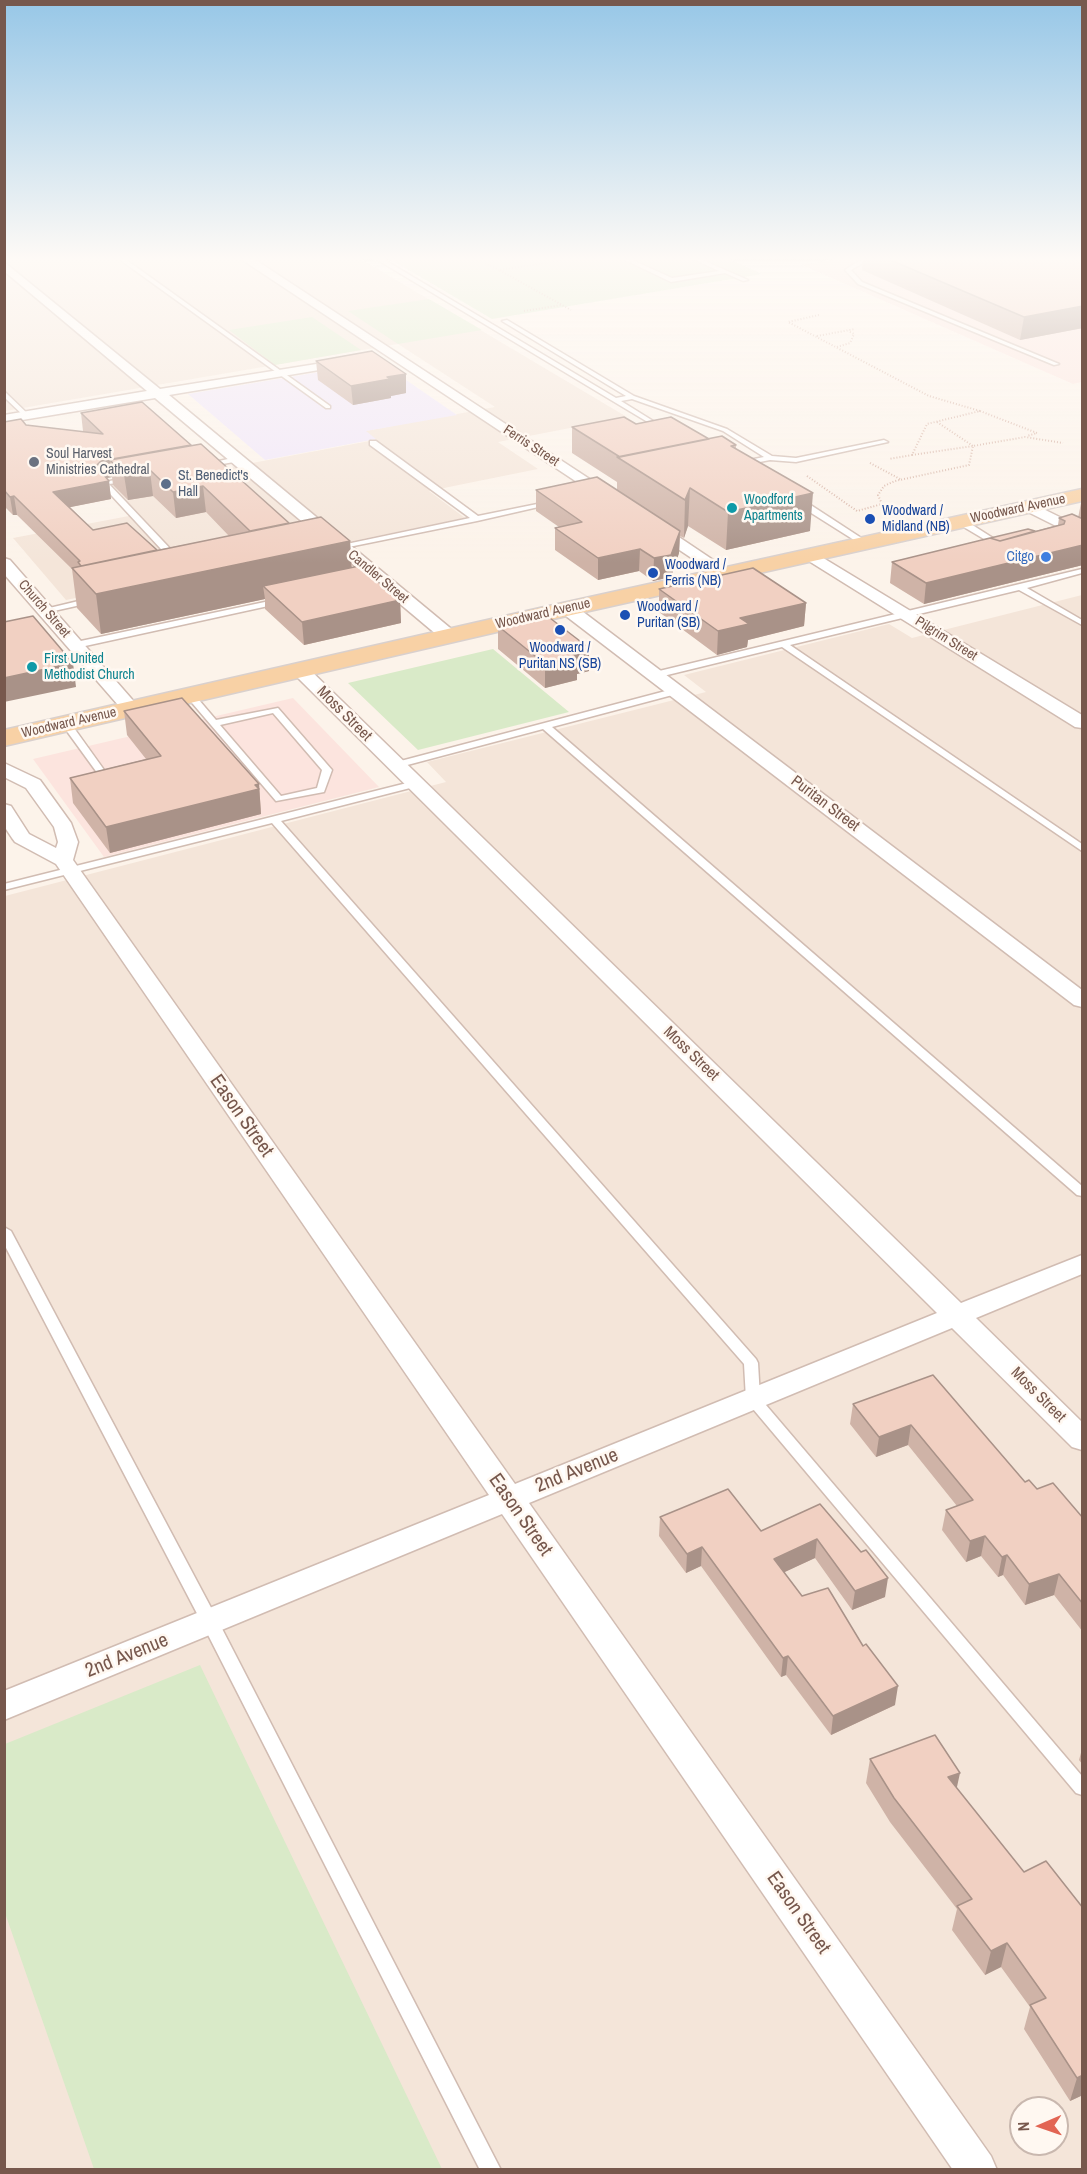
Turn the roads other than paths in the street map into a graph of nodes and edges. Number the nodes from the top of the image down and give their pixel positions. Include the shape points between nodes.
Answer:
1 (120, 360) edge
2 (263, 360) edge
3 (353, 360) edge
4 (400, 360) edge
5 (550, 360) edge
6 (571, 360) edge
7 (1047, 360) edge
8 (1056, 364) dead end
9 (280, 373) junction
10 (4, 393) edge
11 (159, 393) junction
12 (632, 397) junction
13 (616, 400) junction
14 (328, 407) dead end
15 (27, 416) junction
16 (4, 420) edge
17 (668, 432) edge
18 (884, 442) dead end
19 (373, 443) dead end
20 (771, 458) junction
21 (237, 459) junction
22 (199, 466) edge
23 (750, 472) edge
24 (136, 478) edge
25 (1083, 495) edge
26 (793, 498) edge
27 (556, 502) edge
28 (622, 506) edge
29 (1029, 507) junction
30 (477, 519) junction
31 (642, 519) edge
32 (960, 521) junction
33 (1074, 532) edge
34 (1002, 537) edge
35 (864, 543) junction
36 (337, 548) junction
37 (810, 555) junction
38 (4, 563) edge
39 (186, 570) edge
40 (1083, 572) edge
41 (726, 574) junction
42 (1020, 587) junction
43 (102, 598) edge
44 (286, 599) edge
45 (568, 609) junction
46 (45, 610) junction
47 (906, 614) junction
48 (1083, 623) edge
49 (448, 636) junction
50 (783, 644) junction
51 (76, 645) junction
52 (300, 670) junction
53 (655, 675) junction
54 (677, 691) junction
55 (190, 695) junction
56 (131, 709) junction
57 (66, 723) junction
58 (216, 723) junction
59 (1083, 723) edge
60 (545, 726) junction
61 (4, 738) edge
62 (396, 765) junction
63 (4, 769) edge
64 (416, 784) junction
65 (111, 786) edge
66 (4, 810) edge
67 (275, 820) junction
68 (1083, 848) edge
69 (66, 865) junction
70 (4, 887) edge
71 (1083, 999) edge
72 (1083, 1191) edge
73 (4, 1231) edge
74 (1083, 1264) edge
75 (957, 1316) junction
76 (753, 1400) junction
77 (1083, 1439) edge
78 (509, 1499) junction
79 (210, 1622) junction
80 (4, 1706) edge
81 (1083, 1788) edge
82 (491, 2169) edge
83 (977, 2169) edge

1 - 11 street, Candler Street
2 - 9 lane
3 - 9 street
4 - 28 street, Ferris Street
5 - 13 lane
6 - 12 lane
7 - 8 lane
9 - 11 street
9 - 14 lane
10 - 15 lane
11 - 15 street
11 - 21 street, Candler Street
12 - 13 lane
12 - 20 lane via 725,430
13 - 17 lane
15 - 16 street
18 - 20 lane via 796,460
19 - 30 lane
20 - 23 lane via 734,467
21 - 22 lane
21 - 36 street, Candler Street
24 - 39 lane via 104,483
25 - 29 main road, Woodward Avenue
26 - 35 lane
27 - 30 lane
29 - 32 main road, Woodward Avenue
29 - 33 street
30 - 36 lane
31 - 41 street
32 - 34 lane via 984,543
32 - 35 main road, Woodward Avenue
35 - 37 main road, Woodward Avenue
36 - 49 street, Candler Street
37 - 41 main road, Woodward Avenue
37 - 47 street, Pilgrim Street
38 - 46 street, Church Street
40 - 42 lane
41 - 45 main road, Woodward Avenue
42 - 47 lane
42 - 48 lane
43 - 46 lane
44 - 51 lane
45 - 49 main road, Woodward Avenue
45 - 53 street, Puritan Street
46 - 51 street, Church Street
47 - 50 lane
47 - 59 street, Pilgrim Street
49 - 52 main road, Woodward Avenue
50 - 53 lane
50 - 68 lane
51 - 56 street, Church Street
52 - 55 main road, Woodward Avenue
52 - 62 street, Moss Street
53 - 54 street, Puritan Street
54 - 60 lane
54 - 71 street, Puritan Street
55 - 56 main road, Woodward Avenue
55 - 58 lane
56 - 57 main road, Woodward Avenue
57 - 61 main road, Woodward Avenue
57 - 65 lane
58 - 58 lane via 279,800 321,790 327,770 275,710
60 - 62 lane
60 - 72 lane
62 - 64 street, Moss Street
63 - 69 street via 33,784 64,827 68,842
64 - 67 lane
64 - 75 street, Moss Street
66 - 69 street, Eason Street via 22,838
67 - 69 lane
67 - 76 lane via 751,1364
69 - 70 lane
69 - 78 street, Eason Street
73 - 79 lane
74 - 75 street, 2nd Avenue
75 - 76 street, 2nd Avenue
75 - 77 street, Moss Street
76 - 78 street, 2nd Avenue
76 - 81 lane
78 - 79 street, 2nd Avenue
78 - 83 street, Eason Street
79 - 80 street, 2nd Avenue
79 - 82 lane

